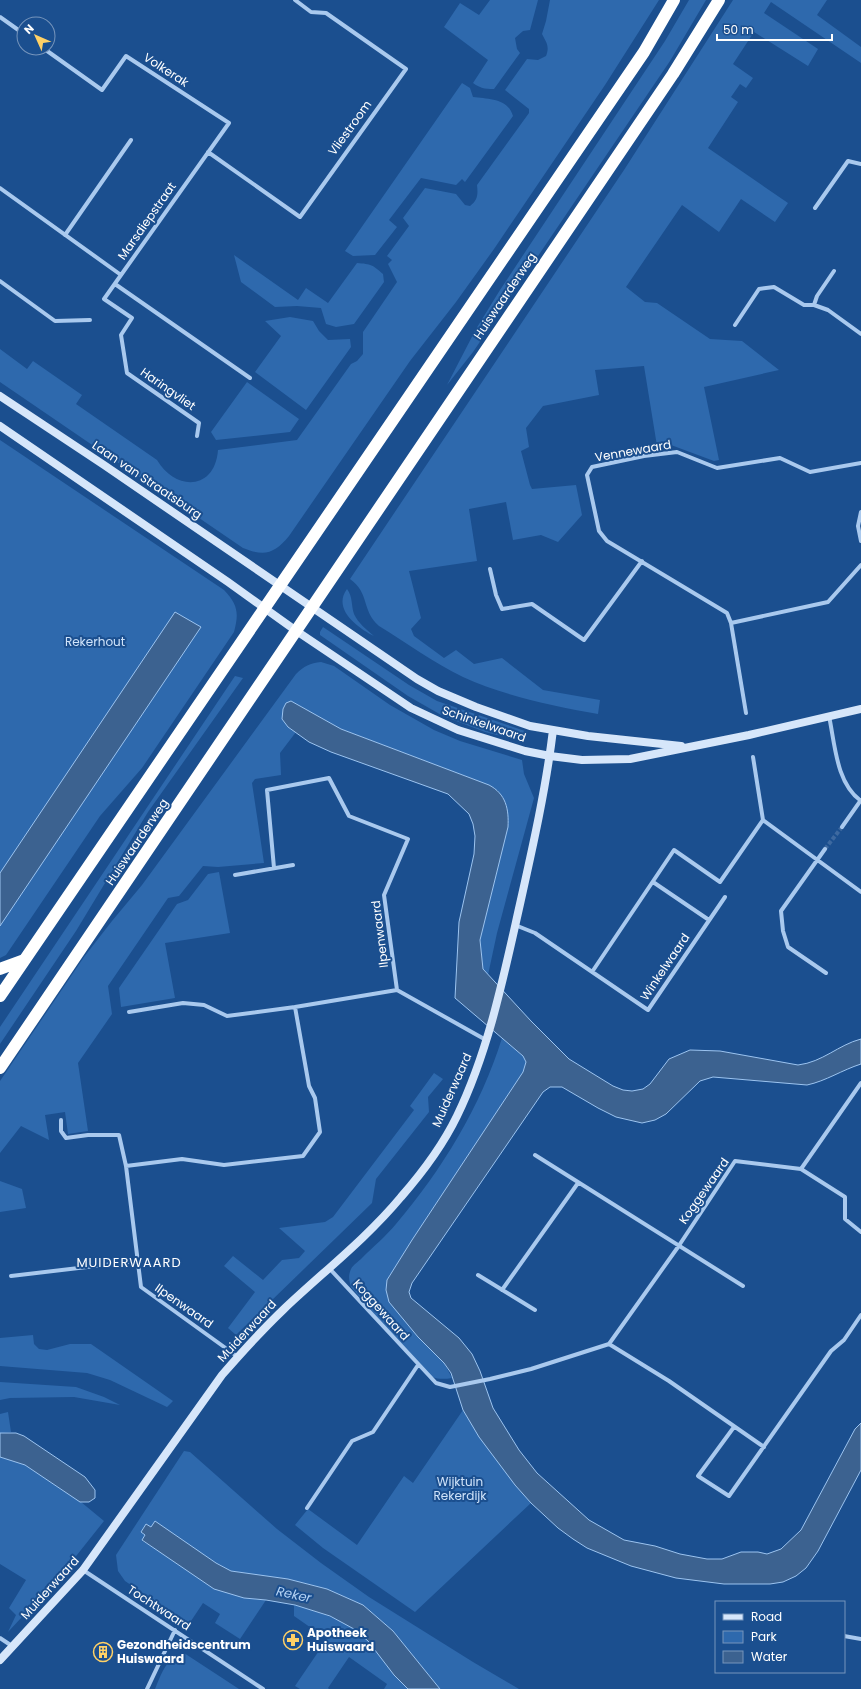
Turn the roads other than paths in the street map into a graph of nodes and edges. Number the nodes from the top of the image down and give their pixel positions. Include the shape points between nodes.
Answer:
1 (295, 0) edge
2 (674, 0) edge
3 (719, 0) edge
4 (0, 17) edge
5 (16, 28) edge
6 (54, 56) edge
7 (229, 123) joint
8 (131, 140) dead end
9 (208, 152) junction
10 (861, 164) edge
11 (0, 188) edge
12 (815, 208) dead end
13 (66, 235) junction
14 (834, 271) dead end
15 (121, 275) junction
16 (0, 281) edge
17 (115, 284) junction
18 (814, 305) junction
19 (90, 320) dead end
20 (735, 325) dead end
21 (861, 334) edge
22 (250, 378) dead end
23 (0, 396) edge
24 (0, 426) edge
25 (197, 436) dead end
26 (861, 463) edge
27 (861, 512) edge
28 (861, 541) edge
29 (642, 561) junction
30 (861, 565) edge
31 (490, 569) dead end
32 (280, 585) junction
33 (311, 607) junction
34 (264, 608) junction
35 (731, 623) junction
36 (295, 630) junction
37 (861, 709) edge
38 (746, 713) dead end
39 (829, 716) junction
40 (553, 730) junction
41 (690, 747) junction
42 (550, 756) junction
43 (753, 757) dead end
44 (861, 801) edge
45 (763, 820) junction
46 (842, 826) tunnel mouth
47 (825, 849) tunnel mouth
48 (818, 859) junction
49 (293, 865) dead end
50 (274, 868) junction
51 (235, 875) dead end
52 (653, 882) junction
53 (861, 892) edge
54 (725, 897) dead end
55 (709, 920) junction
56 (515, 925) junction
57 (24, 960) junction
58 (0, 969) edge
59 (592, 972) junction
60 (826, 973) dead end
61 (397, 990) junction
62 (0, 996) edge
63 (295, 1007) junction
64 (130, 1012) dead end
65 (486, 1040) junction
66 (0, 1068) edge
67 (861, 1083) edge
68 (61, 1120) dead end
69 (535, 1155) dead end
70 (126, 1166) junction
71 (801, 1169) junction
72 (578, 1183) junction
73 (861, 1232) edge
74 (678, 1246) junction
75 (138, 1262) junction
76 (330, 1268) junction
77 (478, 1275) dead end
78 (11, 1276) dead end
79 (742, 1286) dead end
80 (502, 1290) junction
81 (535, 1310) dead end
82 (861, 1315) edge
83 (610, 1344) junction
84 (238, 1356) junction
85 (418, 1365) junction
86 (734, 1427) junction
87 (764, 1447) junction
88 (307, 1508) dead end
89 (83, 1570) junction
90 (175, 1630) junction
91 (845, 1636) edge
92 (0, 1638) edge
93 (861, 1639) edge
94 (12, 1647) junction
95 (0, 1660) edge
96 (147, 1689) edge
97 (263, 1689) edge

1 - 9 street, Vliestroom via 312,12 326,13 406,68 300,217
2 - 32 highway, Huiswaarderweg via 644,52
3 - 33 highway, Huiswaarderweg via 669,80
4 - 5 street
6 - 7 street, Volkerak via 102,90 126,56
7 - 9 street, Marsdiepstraat
8 - 13 street
9 - 15 street, Marsdiepstraat
10 - 12 street via 848,161
11 - 13 street, Marsdiepstraat
13 - 15 street, Marsdiepstraat
14 - 18 street
15 - 17 street, Haringvliet
16 - 19 street via 55,321
17 - 22 street
17 - 25 street, Haringvliet via 104,299 132,318 121,335 127,373 199,423
18 - 20 street via 804,305 774,287 759,289
18 - 21 street via 828,310
23 - 32 street, Laan van Straatsburg
24 - 34 street
26 - 29 street, Vennewaard via 810,472 780,458 717,468 677,452 592,467 587,475 599,531 607,541
27 - 28 street via 858,526
29 - 31 street via 584,640 532,604 502,609
29 - 35 street, Vennewaard via 727,613
30 - 35 street via 828,602
32 - 33 street
32 - 34 highway, Huiswaarderweg
33 - 36 highway, Huiswaarderweg
33 - 40 street, Schinkelwaard via 438,691 530,726
34 - 36 street
34 - 57 highway, Huiswaarderweg
35 - 38 street, Vennewaard
36 - 42 street, Schinkelwaard via 411,708 432,719 493,742
36 - 66 highway, Huiswaarderweg
37 - 39 street, Schinkelwaard
39 - 41 street, Schinkelwaard via 749,736
39 - 44 street via 840,768 847,787
40 - 41 street, Schinkelwaard
40 - 42 street
41 - 42 street, Schinkelwaard via 630,759 582,760
42 - 56 street
43 - 45 street
44 - 46 street
45 - 48 street
45 - 52 street via 720,882 674,850
47 - 48 street
48 - 53 street
48 - 60 street via 781,911 788,947
49 - 50 street
50 - 51 street
50 - 61 street, Ilpenwaard via 267,790 329,778 349,816 408,839 384,895
52 - 55 street
52 - 59 street
54 - 55 street, Winkelwaard
55 - 59 street, Winkelwaard via 648,1010
56 - 59 street, Winkelwaard via 535,933
56 - 65 street, Muiderwaard
57 - 58 highway
57 - 62 highway, Huiswaarderweg
61 - 63 street
61 - 65 street
63 - 64 street via 227,1016 204,1005 183,1003
63 - 70 street via 320,1132 303,1156 224,1165 182,1159
65 - 76 street, Muiderwaard via 468,1092 436,1150 393,1207
67 - 71 street
68 - 70 street, Ilpenwaard via 61,1131 66,1138 119,1135
69 - 72 street
70 - 75 street, Ilpenwaard
71 - 73 street, Koggewaard via 845,1197 845,1219
71 - 74 street, Koggewaard via 735,1160
72 - 74 street
72 - 80 street
74 - 79 street
74 - 83 street, Koggewaard
75 - 78 street
75 - 84 street, Ilpenwaard via 140,1287
76 - 84 street, Muiderwaard via 283,1310
76 - 85 street, Koggewaard
77 - 80 street
80 - 81 street
82 - 87 street via 844,1340 831,1351
83 - 85 street, Koggewaard via 531,1368 450,1387 436,1384
83 - 86 street via 669,1381
84 - 89 street, Muiderwaard
85 - 88 street via 373,1432 352,1441
86 - 87 street
86 - 87 street via 698,1476 729,1496
89 - 90 street, Tochtwaard
89 - 94 street, Muiderwaard
90 - 96 street
90 - 97 street, Tochtwaard
91 - 93 street
92 - 94 street
94 - 95 street, Muiderwaard

